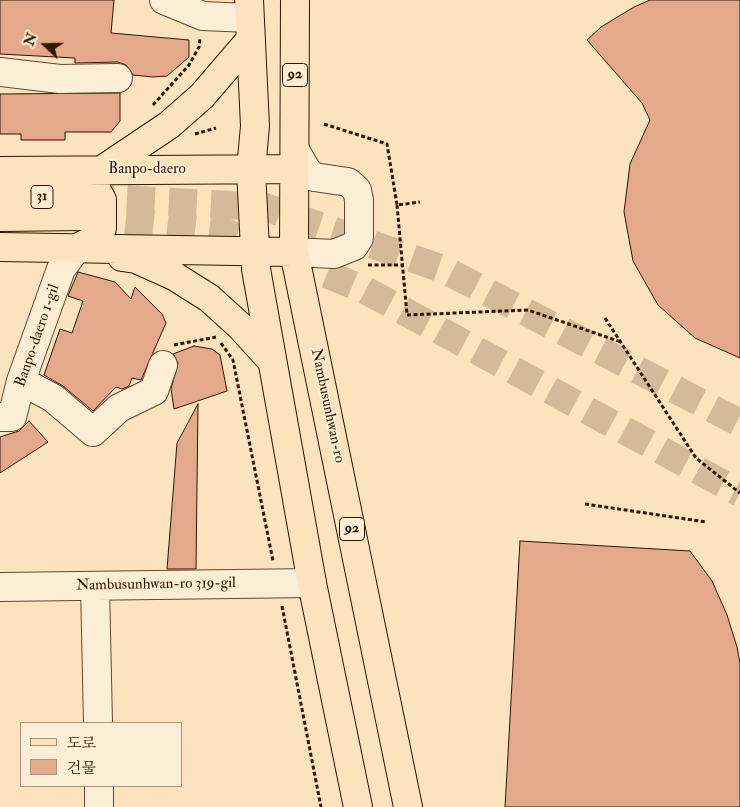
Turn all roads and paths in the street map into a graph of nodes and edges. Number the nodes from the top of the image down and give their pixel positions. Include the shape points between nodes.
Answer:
1 (164, 0) edge
2 (295, 0) edge
3 (203, 16) junction
4 (249, 19) edge
5 (0, 72) edge
6 (118, 78) dead end
7 (148, 111) dead end
8 (324, 124) dead end
9 (216, 128) dead end
10 (188, 136) dead end
11 (295, 160) junction
12 (251, 170) junction
13 (0, 171) edge
14 (89, 188) junction
15 (0, 196) edge
16 (420, 202) dead end
17 (397, 205) junction
18 (0, 217) edge
19 (0, 247) edge
20 (77, 248) junction
21 (254, 251) junction
22 (294, 252) junction
23 (605, 318) dead end
24 (209, 332) dead end
25 (216, 337) junction
26 (621, 342) junction
27 (271, 360) junction
28 (163, 365) joint
29 (21, 381) junction
30 (0, 417) edge
31 (740, 493) edge
32 (585, 504) dead end
33 (706, 522) dead end
34 (278, 584) junction
35 (312, 584) junction
36 (95, 586) junction
37 (0, 588) edge
38 (98, 722) edge
39 (99, 787) edge
40 (100, 807) edge
41 (321, 807) edge
42 (358, 807) edge
43 (408, 807) edge

1 - 3 street
2 - 11 main road, Nambusunhwan-ro / 92
3 - 4 street
3 - 7 path via 199,47
4 - 12 main road via 255,126
4 - 14 main road via 202,96
5 - 6 street via 60,79
8 - 17 path via 387,144
9 - 10 path
11 - 12 main road, Banpo-daero
11 - 22 main road, Nambusunhwan-ro / 92
11 - 22 street via 314,177 348,182 357,190 359,238 354,246 334,254
12 - 14 main road, Banpo-daero
12 - 21 main road
13 - 14 main road, Banpo-daero
14 - 15 main road, 31
14 - 18 main road, 31
14 - 20 main road via 102,200 102,228 99,237
16 - 17 path
17 - 26 path via 407,316 528,310
19 - 20 main road
20 - 21 main road
20 - 27 main road via 136,259 174,276 209,298
20 - 29 street, Banpo-daero 1-gil via 61,269
21 - 22 main road
21 - 27 main road
22 - 43 main road, Nambusunhwan-ro / 92
23 - 26 path
24 - 25 path
25 - 28 path via 174,345
25 - 34 path via 233,360
26 - 31 path via 696,458
27 - 35 main road
28 - 29 street via 154,391 119,408 92,432 53,398
29 - 30 street, Banpo-daero 1-gil via 12,417
32 - 33 path
34 - 35 street, Nambusunhwan-ro 319-gil
34 - 36 street, Nambusunhwan-ro 319-gil
34 - 41 path
35 - 42 main road
36 - 37 street, Nambusunhwan-ro 319-gil
36 - 38 street
39 - 40 street

